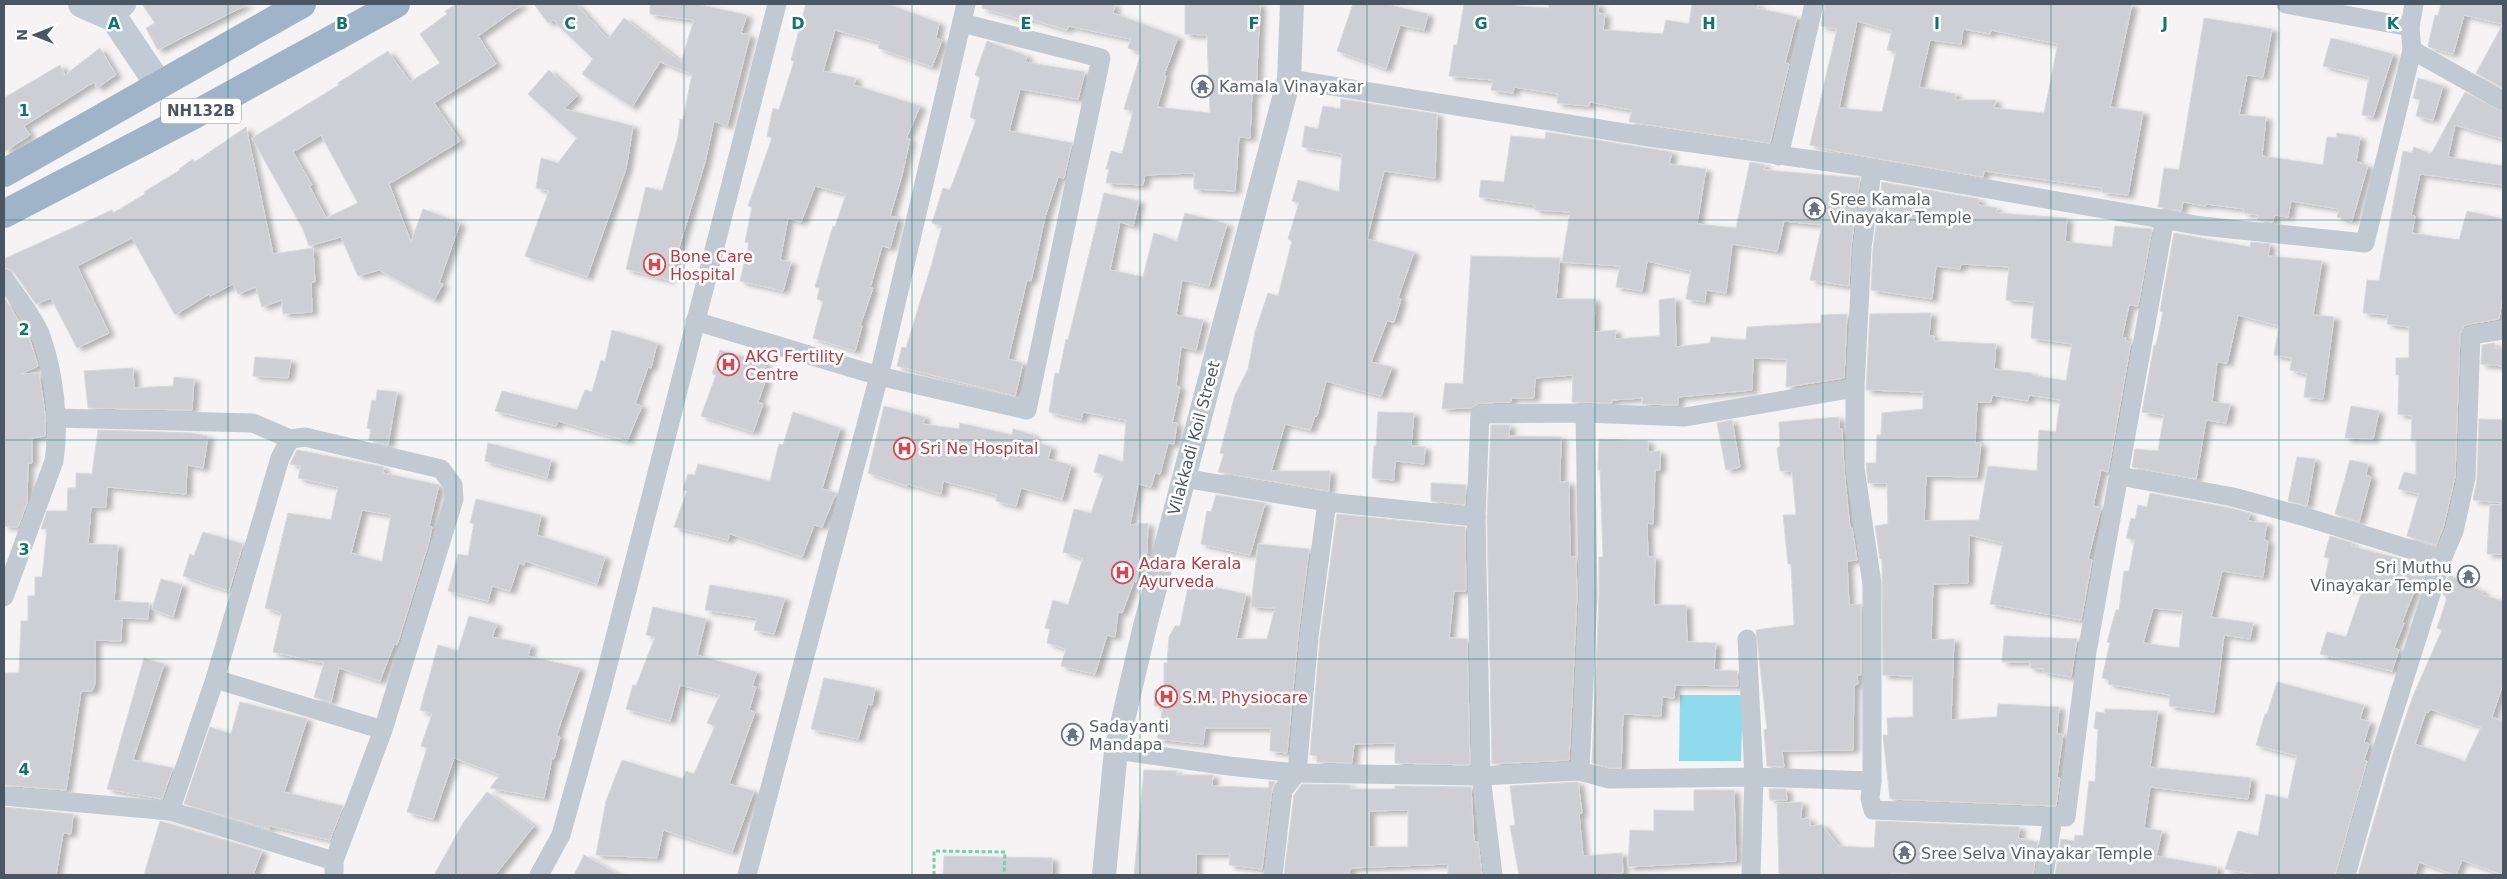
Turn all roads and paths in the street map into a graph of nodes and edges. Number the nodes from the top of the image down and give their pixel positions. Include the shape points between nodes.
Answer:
1 (82, 4) edge
2 (302, 4) edge
3 (396, 4) edge
4 (777, 4) edge
5 (966, 4) edge
6 (1292, 4) edge
7 (1814, 4) edge
8 (2286, 4) edge
9 (2414, 4) edge
10 (120, 11) edge
11 (962, 23) junction
12 (2410, 27) junction
13 (2412, 50) junction
14 (1289, 79) junction
15 (159, 85) junction
16 (2503, 101) edge
17 (1779, 156) junction
18 (1872, 171) junction
19 (4, 172) edge
20 (4, 214) edge
21 (2165, 218) junction
22 (4, 278) edge
23 (695, 322) junction
24 (2503, 330) edge
25 (879, 376) junction
26 (1855, 388) junction
27 (1584, 413) junction
28 (55, 418) junction
29 (290, 439) junction
30 (2120, 476) junction
31 (1183, 478) junction
32 (1327, 502) junction
33 (1476, 517) junction
34 (2442, 559) junction
35 (4, 597) edge
36 (1747, 639) dead end
37 (215, 679) junction
38 (383, 730) junction
39 (1116, 750) junction
40 (1580, 771) junction
41 (1297, 773) junction
42 (1481, 776) junction
43 (1754, 777) junction
44 (1872, 781) junction
45 (4, 796) edge
46 (170, 812) junction
47 (2053, 817) junction
48 (334, 868) edge
49 (539, 875) edge
50 (747, 875) edge
51 (934, 875) edge
52 (1004, 875) edge
53 (1104, 875) edge
54 (1273, 875) edge
55 (1493, 875) edge
56 (1751, 875) edge
57 (2044, 875) edge
58 (2346, 875) edge

1 - 10 main road
2 - 15 highway, NH132B
3 - 20 highway, NH132B
4 - 23 street
5 - 11 street
6 - 14 street, Vilakkadi Koil Street
7 - 17 street
8 - 12 street
9 - 12 street
10 - 15 main road
11 - 25 street
11 - 25 street via 1101,58 1027,410
12 - 13 street
13 - 16 street
13 - 21 street via 2365,243 2202,226
14 - 17 street
14 - 31 street, Vilakkadi Koil Street
15 - 19 highway, NH132B
17 - 18 street
18 - 21 street
18 - 26 street via 1862,248
21 - 30 street
22 - 28 street via 40,335 50,372
23 - 25 street
23 - 49 street via 602,688 561,835
24 - 34 street via 2471,335 2466,478 2454,531
25 - 50 street
26 - 27 street via 1685,417
26 - 44 street via 1855,468 1872,584
27 - 33 street via 1480,414
27 - 40 street via 1588,595
28 - 29 street via 253,423
28 - 35 street via 58,438 54,461
29 - 37 street via 280,458
29 - 38 street via 305,437 441,469 453,485 454,500
30 - 34 street via 2232,498 2302,516
30 - 47 street via 2086,652 2066,817
31 - 32 street
31 - 39 street, Vilakkadi Koil Street
32 - 33 street
32 - 41 street via 1309,637
33 - 42 street
34 - 58 street
36 - 43 street
37 - 38 street
37 - 46 street
38 - 48 street
39 - 41 street
39 - 53 street, Vilakkadi Koil Street
40 - 42 street
40 - 43 street via 1609,779
41 - 42 street
41 - 54 street via 1284,790
42 - 55 street
43 - 44 street
43 - 56 street
44 - 47 street via 1870,798 1873,810
45 - 46 street
46 - 48 street
47 - 57 street
51 - 52 path via 934,851 1005,852

